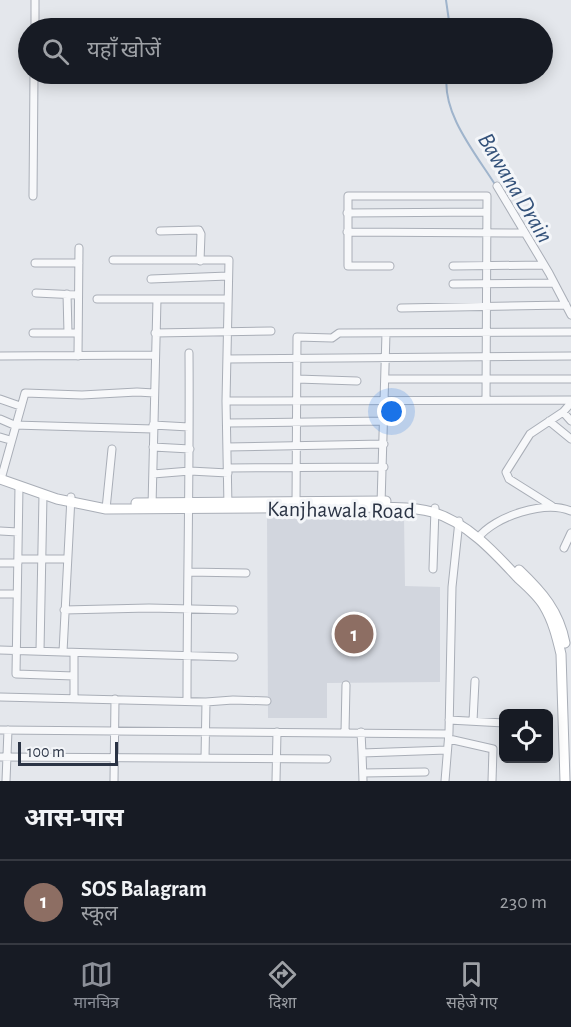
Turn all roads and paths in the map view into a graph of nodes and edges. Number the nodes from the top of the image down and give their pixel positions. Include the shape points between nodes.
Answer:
1 (35, 0) edge
2 (35, 18) edge
3 (34, 84) edge
4 (497, 186) dead end
5 (33, 196) dead end
6 (487, 212) junction
7 (347, 213) junction
8 (160, 231) dead end
9 (347, 232) junction
10 (487, 233) junction
11 (524, 233) junction
12 (79, 248) dead end
13 (113, 260) dead end
14 (200, 261) junction
15 (35, 263) dead end
16 (79, 263) junction
17 (486, 265) junction
18 (544, 265) junction
19 (390, 266) dead end
20 (453, 266) dead end
21 (228, 276) junction
22 (151, 279) dead end
23 (554, 283) junction
24 (453, 284) dead end
25 (486, 284) junction
26 (36, 293) dead end
27 (67, 294) junction
28 (78, 294) junction
29 (97, 299) dead end
30 (157, 299) junction
31 (227, 299) junction
32 (566, 305) junction
33 (486, 306) junction
34 (402, 308) dead end
35 (571, 315) edge
36 (271, 332) dead end
37 (486, 332) junction
38 (571, 332) edge
39 (33, 333) dead end
40 (68, 333) junction
41 (78, 333) junction
42 (155, 333) junction
43 (386, 333) junction
44 (227, 334) junction
45 (189, 353) dead end
46 (78, 356) junction
47 (154, 356) junction
48 (486, 356) junction
49 (571, 356) edge
50 (0, 357) edge
51 (296, 357) junction
52 (386, 357) junction
53 (227, 359) junction
54 (385, 379) junction
55 (486, 379) junction
56 (297, 380) junction
57 (571, 380) edge
58 (357, 381) dead end
59 (154, 393) junction
60 (0, 399) edge
61 (297, 400) junction
62 (385, 400) junction
63 (486, 400) junction
64 (226, 401) junction
65 (571, 401) edge
66 (20, 406) junction
67 (563, 412) junction
68 (0, 419) edge
69 (297, 421) junction
70 (385, 421) junction
71 (549, 421) junction
72 (571, 421) edge
73 (227, 423) junction
74 (14, 424) junction
75 (153, 427) junction
76 (189, 427) junction
77 (0, 437) edge
78 (571, 439) edge
79 (10, 440) junction
80 (297, 444) junction
81 (384, 444) junction
82 (153, 447) junction
83 (227, 447) junction
84 (112, 448) dead end
85 (190, 449) junction
86 (297, 467) junction
87 (384, 467) junction
88 (228, 470) junction
89 (190, 471) junction
90 (153, 474) junction
91 (1, 476) edge
92 (19, 486) junction
93 (43, 495) junction
94 (70, 500) junction
95 (381, 504) junction
96 (296, 505) junction
97 (106, 506) junction
98 (152, 506) junction
99 (190, 506) junction
100 (228, 506) junction
101 (552, 506) junction
102 (434, 510) junction
103 (571, 511) edge
104 (459, 523) junction
105 (0, 531) edge
106 (18, 532) junction
107 (571, 533) edge
108 (479, 536) junction
109 (564, 548) dead end
110 (42, 559) junction
111 (67, 559) junction
112 (18, 561) junction
113 (0, 563) edge
114 (433, 569) dead end
115 (188, 572) junction
116 (246, 573) dead end
117 (0, 594) edge
118 (17, 594) junction
119 (187, 608) junction
120 (64, 610) junction
121 (234, 610) dead end
122 (0, 650) edge
123 (16, 650) junction
124 (40, 651) junction
125 (63, 652) junction
126 (74, 653) junction
127 (187, 654) junction
128 (234, 657) dead end
129 (74, 676) junction
130 (475, 681) dead end
131 (346, 685) dead end
132 (0, 697) edge
133 (74, 698) junction
134 (115, 699) junction
135 (187, 701) junction
136 (267, 701) dead end
137 (206, 702) junction
138 (449, 720) junction
139 (473, 721) junction
140 (499, 723) edge
141 (4, 730) edge
142 (114, 731) junction
143 (206, 732) junction
144 (277, 732) junction
145 (345, 732) junction
146 (362, 732) junction
147 (449, 736) junction
148 (567, 736) edge
149 (447, 750) junction
150 (362, 753) junction
151 (4, 757) edge
152 (115, 758) junction
153 (206, 758) junction
154 (276, 759) junction
155 (327, 759) dead end
156 (571, 770) edge
157 (425, 772) dead end
158 (363, 777) edge
159 (567, 780) edge
160 (6, 781) edge
161 (114, 781) edge
162 (276, 781) edge
163 (445, 781) edge
164 (492, 781) edge

1 - 2 street
3 - 5 street
4 - 11 street
6 - 7 street
6 - 7 street via 488,198 484,195 350,195 346,199
6 - 10 street
7 - 9 street
8 - 14 street via 200,230
9 - 10 street
9 - 19 street via 349,267
10 - 11 street
10 - 17 street
11 - 18 street
12 - 16 street
13 - 14 street
14 - 21 street via 229,260
15 - 16 street
16 - 28 street
17 - 18 street
17 - 20 street
17 - 25 street
18 - 23 street
21 - 22 street
21 - 31 street
23 - 25 street
23 - 32 street
24 - 25 street
25 - 33 street
26 - 27 street
27 - 28 street
27 - 40 street
28 - 41 street
29 - 30 street
30 - 31 street
30 - 42 street
31 - 44 street
32 - 33 street
32 - 35 street
33 - 34 street
33 - 37 street
36 - 44 street
37 - 38 street
37 - 43 street
37 - 48 street
39 - 40 street
40 - 41 street
41 - 46 street
42 - 44 street
42 - 47 street
43 - 51 street via 339,333 332,338 299,336
43 - 52 street
44 - 53 street
45 - 76 street
46 - 47 street
46 - 50 street
47 - 59 street
48 - 49 street
48 - 52 street
48 - 55 street
51 - 52 street
51 - 53 street
51 - 56 street
52 - 54 street
53 - 64 street
54 - 55 street
54 - 62 street
55 - 57 street
55 - 63 street
56 - 58 street
56 - 61 street
59 - 66 street via 26,392
59 - 75 street
60 - 66 street
61 - 62 street
61 - 64 street
61 - 69 street
62 - 63 street
62 - 70 street
63 - 65 street
64 - 73 street
65 - 67 street
66 - 74 street
67 - 71 street
67 - 72 street
68 - 74 street
69 - 70 street
69 - 73 street
69 - 80 street
70 - 81 street
71 - 78 street
71 - 101 street via 530,434 507,472 509,479
73 - 83 street
74 - 75 street
74 - 79 street
75 - 76 street
75 - 82 street
76 - 85 street
77 - 79 street
79 - 91 street
80 - 81 street
80 - 83 street
80 - 86 street
81 - 87 street
82 - 85 street
82 - 90 street
83 - 88 street
84 - 97 street
85 - 89 street
86 - 87 street
86 - 88 street
86 - 96 street
87 - 95 street
88 - 89 street
88 - 100 street
89 - 90 street
89 - 99 street
90 - 98 street
91 - 92 main road
91 - 94 main road
92 - 93 main road
92 - 106 street
93 - 94 main road
93 - 110 street
94 - 97 main road
94 - 111 street
95 - 96 main road
95 - 102 main road via 408,503
96 - 100 main road
97 - 98 main road
98 - 99 main road
99 - 100 main road
99 - 115 street
101 - 103 street
101 - 108 street via 502,520
102 - 104 main road
102 - 114 street
104 - 108 main road
104 - 138 street via 452,587
105 - 106 street
106 - 112 street
107 - 109 street
108 - 148 main road via 548,599 560,621
110 - 111 street
110 - 112 street
110 - 124 street
111 - 120 street
112 - 113 street
112 - 118 street
115 - 116 street
115 - 119 street
117 - 118 street
118 - 123 street
119 - 120 street
119 - 121 street
119 - 127 street
120 - 125 street
122 - 123 street
123 - 124 street
123 - 129 street via 17,675
124 - 125 street
125 - 126 street
126 - 127 street
126 - 129 street
127 - 128 street
127 - 135 street
129 - 133 street
130 - 139 street
131 - 145 street
132 - 133 street
133 - 134 street
134 - 135 street
134 - 142 street
135 - 137 street
136 - 137 street
137 - 143 street
138 - 139 street
138 - 147 street
139 - 140 street
141 - 142 street
141 - 151 street
142 - 143 street
142 - 152 street
143 - 144 street
143 - 153 street
144 - 145 street
144 - 154 street
145 - 146 street
146 - 147 street
146 - 150 street
147 - 149 street
147 - 164 street via 493,749
148 - 156 main road
148 - 159 main road
149 - 150 street
149 - 163 street
150 - 158 street
151 - 152 street
151 - 160 street
152 - 153 street
152 - 161 street
153 - 154 street
154 - 155 street
154 - 162 street
157 - 158 street

